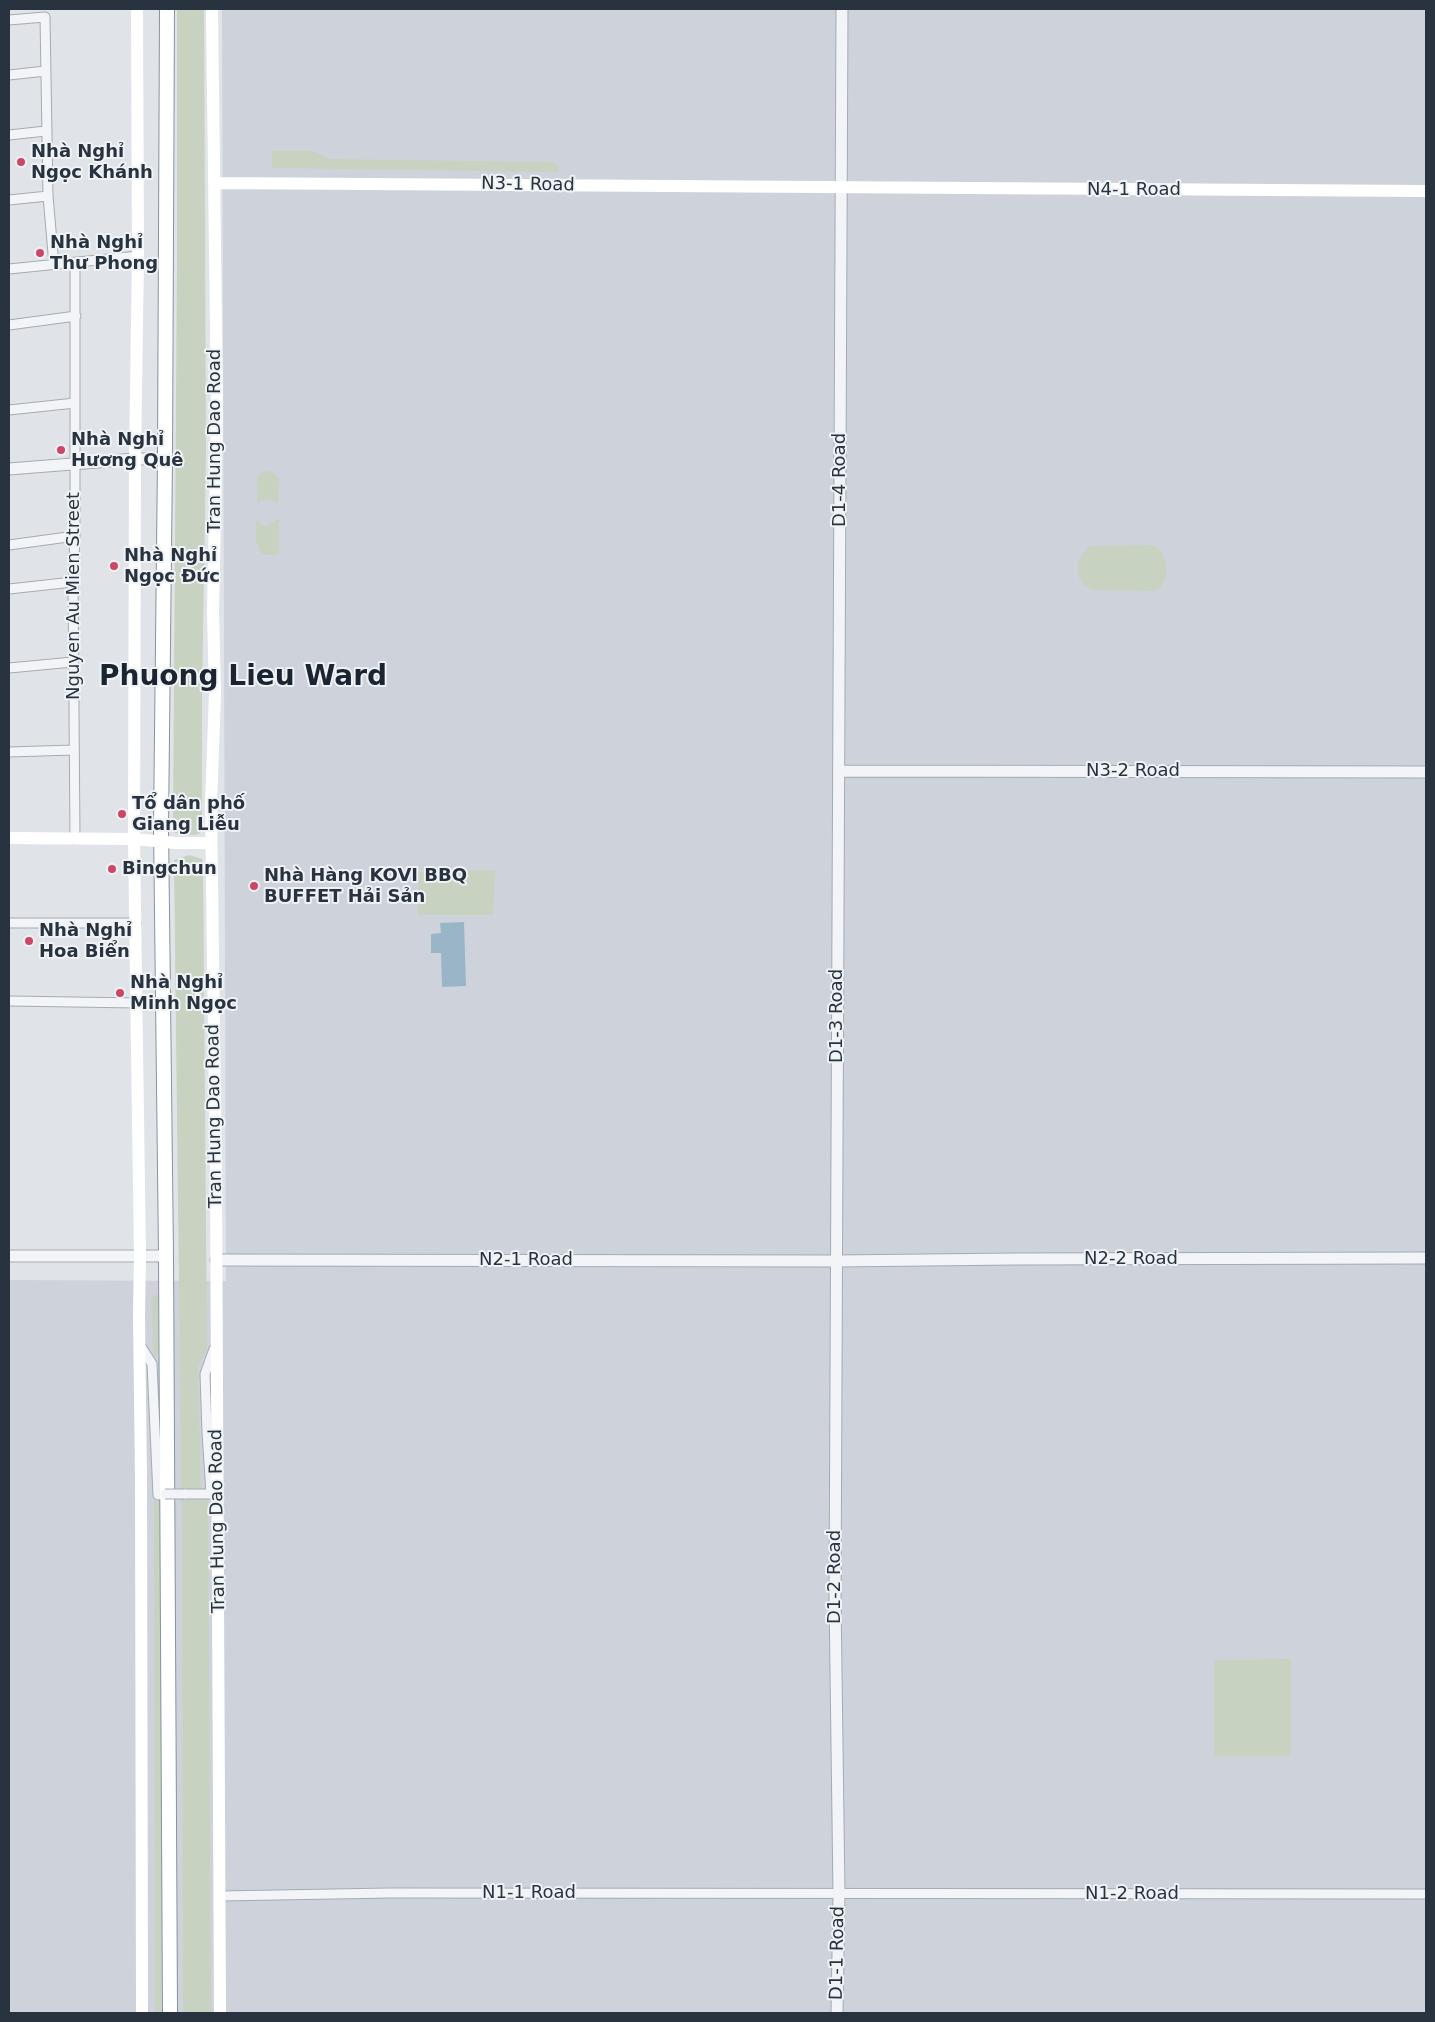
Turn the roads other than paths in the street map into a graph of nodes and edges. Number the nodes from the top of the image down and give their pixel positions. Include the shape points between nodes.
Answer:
1 (137, 9) edge
2 (167, 9) edge
3 (212, 9) edge
4 (842, 9) edge
5 (9, 20) edge
6 (46, 71) junction
7 (9, 75) edge
8 (46, 130) junction
9 (9, 135) edge
10 (214, 183) junction
11 (841, 188) junction
12 (1426, 192) edge
13 (48, 196) junction
14 (9, 200) edge
15 (138, 256) junction
16 (75, 262) junction
17 (54, 265) junction
18 (9, 270) edge
19 (76, 316) junction
20 (9, 325) edge
21 (75, 403) junction
22 (9, 410) edge
23 (135, 459) junction
24 (166, 459) junction
25 (74, 463) junction
26 (9, 469) edge
27 (75, 536) junction
28 (9, 545) edge
29 (73, 582) junction
30 (9, 589) edge
31 (73, 662) junction
32 (9, 668) edge
33 (74, 750) junction
34 (9, 752) edge
35 (839, 771) junction
36 (1426, 772) edge
37 (9, 838) edge
38 (75, 839) junction
39 (134, 839) junction
40 (162, 842) junction
41 (212, 843) junction
42 (9, 923) edge
43 (136, 923) junction
44 (9, 1001) edge
45 (137, 1004) junction
46 (9, 1256) edge
47 (140, 1256) junction
48 (166, 1256) junction
49 (1426, 1258) edge
50 (216, 1260) junction
51 (836, 1261) junction
52 (139, 1343) junction
53 (215, 1345) junction
54 (838, 1893) junction
55 (1426, 1894) edge
56 (220, 1896) junction
57 (142, 2013) edge
58 (170, 2013) edge
59 (220, 2013) edge
60 (837, 2013) edge

1 - 15 main road
2 - 24 highway
3 - 10 main road, Tran Hung Dao Road
4 - 11 street, D1-4 Road
5 - 6 street via 45,17
6 - 7 street
6 - 8 street
8 - 9 street
8 - 13 street
10 - 11 main road, N3-1 Road
10 - 41 main road, Tran Hung Dao Road via 217,412
11 - 12 main road, N4-1 Road
11 - 35 street, D1-4 Road
13 - 14 street
13 - 17 street
15 - 16 street
15 - 23 main road
16 - 17 street
16 - 19 street, Nguyen Au Mien Street
17 - 18 street
19 - 20 street
19 - 21 street, Nguyen Au Mien Street
21 - 22 street
21 - 25 street, Nguyen Au Mien Street
23 - 24 street
23 - 25 street
23 - 39 main road
24 - 40 highway
25 - 26 street
25 - 27 street, Nguyen Au Mien Street
27 - 28 street
27 - 29 street, Nguyen Au Mien Street
29 - 30 street
29 - 31 street, Nguyen Au Mien Street
31 - 32 street
31 - 33 street, Nguyen Au Mien Street
33 - 34 street
33 - 38 street, Nguyen Au Mien Street
35 - 36 street, N3-2 Road
35 - 51 street, D1-3 Road
37 - 38 main road
38 - 39 main road
39 - 40 main road
39 - 43 main road
40 - 41 main road
40 - 48 highway
41 - 50 main road, Tran Hung Dao Road
42 - 43 street
43 - 45 main road
44 - 45 street
45 - 47 main road
46 - 47 street
47 - 48 street
47 - 52 main road
48 - 58 highway
49 - 51 street, N2-2 Road
50 - 51 street, N2-1 Road
50 - 53 main road, Tran Hung Dao Road
51 - 54 street, D1-2 Road
52 - 53 street, bridge via 152,1364 158,1494 211,1494 205,1374
52 - 57 main road
53 - 56 main road, Tran Hung Dao Road
54 - 55 street, N1-2 Road
54 - 56 street, N1-1 Road
54 - 60 street, D1-1 Road
56 - 59 main road, Tran Hung Dao Road

